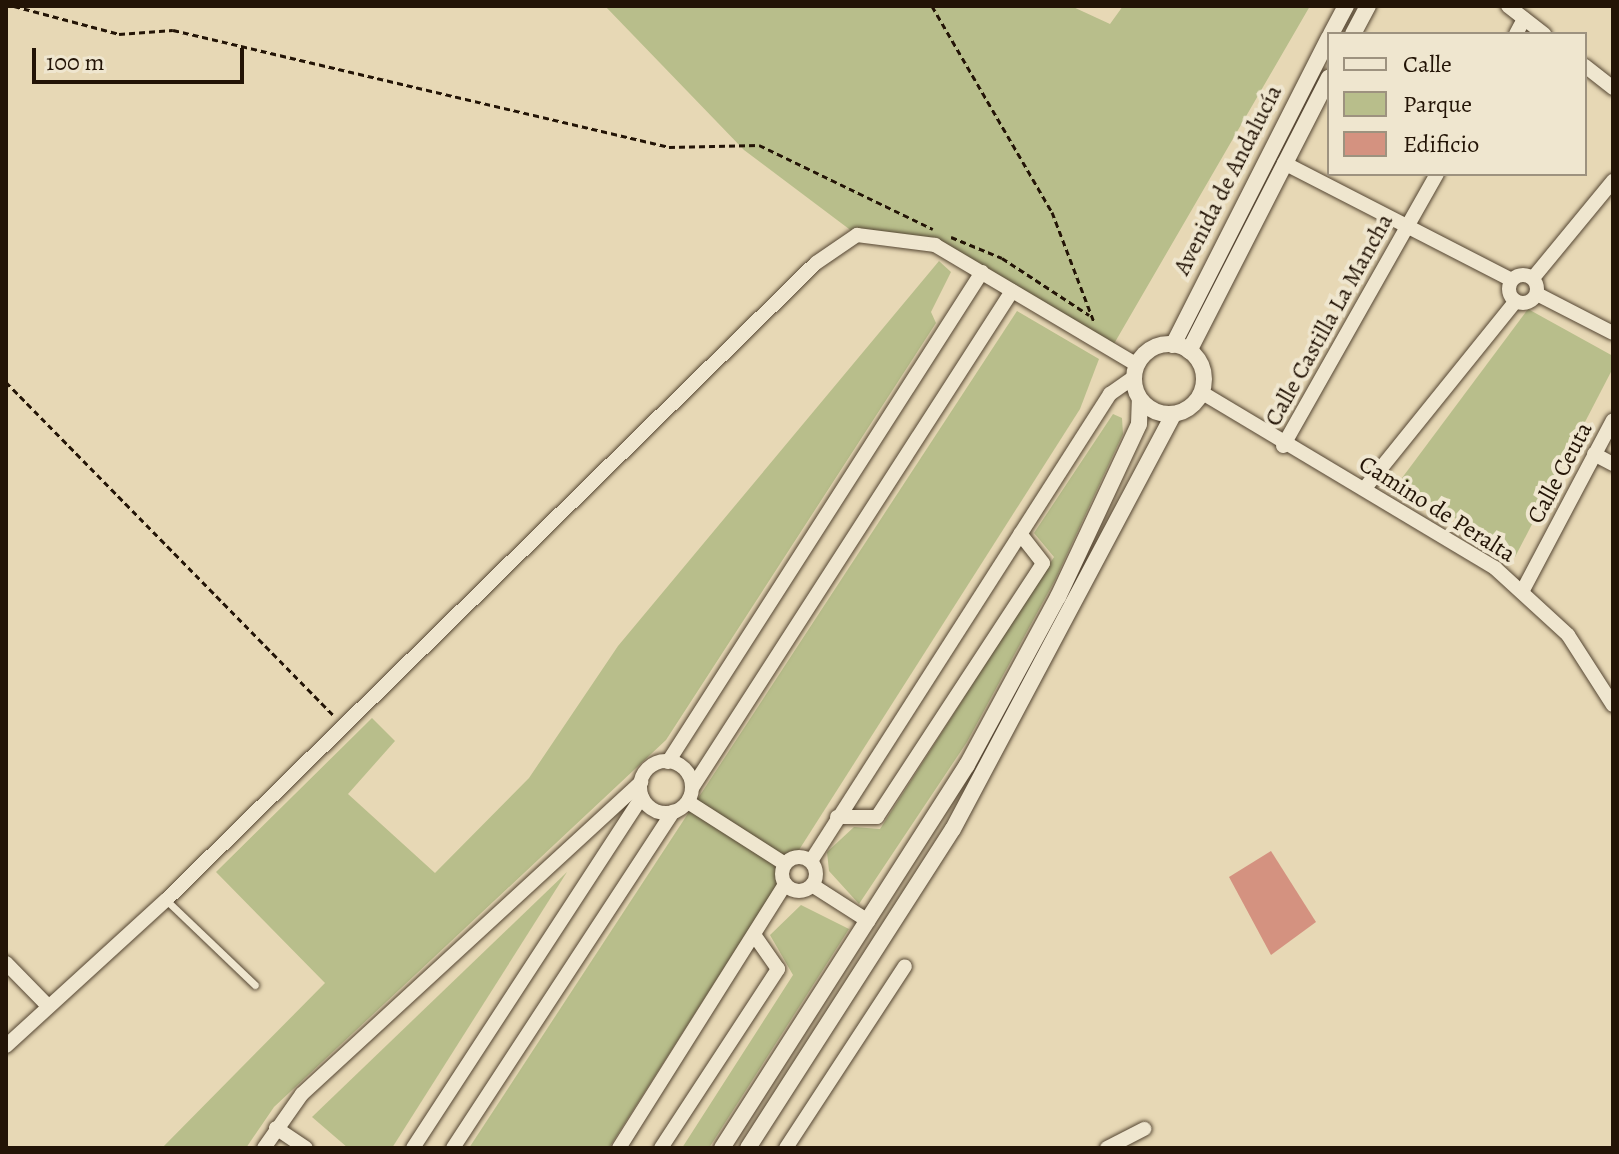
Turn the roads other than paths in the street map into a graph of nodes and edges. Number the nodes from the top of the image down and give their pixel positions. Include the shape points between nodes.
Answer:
1 (1346, 6) edge
2 (1368, 6) edge
3 (1508, 6) edge
4 (1524, 19) junction
5 (1332, 32) edge
6 (1354, 32) edge
7 (1517, 32) edge
8 (1541, 32) edge
9 (1327, 42) edge
10 (1587, 68) edge
11 (1327, 82) edge
12 (1613, 88) edge
13 (1284, 163) junction
14 (1436, 176) edge
15 (1613, 181) edge
16 (1407, 226) junction
17 (982, 272) junction
18 (1533, 278) junction
19 (1512, 280) junction
20 (1012, 291) junction
21 (1537, 294) junction
22 (1516, 301) junction
23 (1613, 333) edge
24 (1173, 345) junction
25 (1189, 351) junction
26 (1135, 371) junction
27 (1201, 392) junction
28 (1140, 400) junction
29 (1174, 414) junction
30 (1613, 420) edge
31 (1283, 446) junction
32 (1594, 454) junction
33 (1613, 464) edge
34 (1365, 488) junction
35 (1020, 534) junction
36 (1523, 590) junction
37 (1613, 705) edge
38 (668, 762) junction
39 (641, 790) junction
40 (690, 795) junction
41 (673, 812) junction
42 (837, 817) junction
43 (811, 861) junction
44 (785, 864) junction
45 (785, 884) junction
46 (812, 885) junction
47 (166, 900) junction
48 (868, 921) junction
49 (755, 936) junction
50 (6, 963) edge
51 (905, 966) dead end
52 (255, 985) dead end
53 (47, 1005) junction
54 (6, 1046) edge
55 (276, 1128) junction
56 (1144, 1129) dead end
57 (264, 1148) edge
58 (306, 1148) edge
59 (413, 1148) edge
60 (453, 1148) edge
61 (619, 1148) edge
62 (661, 1148) edge
63 (722, 1148) edge
64 (748, 1148) edge
65 (786, 1148) edge
66 (1107, 1148) edge

1 - 5 street, Avenida de Andalucía
2 - 6 street
3 - 4 street
4 - 7 street
4 - 8 street
9 - 24 street, Avenida de Andalucía
10 - 12 street
11 - 13 street, Avenida de Andalucía
13 - 16 street
13 - 25 street, Avenida de Andalucía
14 - 16 street, Calle Castilla La Mancha
15 - 18 street
16 - 19 street
16 - 31 street, Calle Castilla La Mancha
17 - 20 street
17 - 38 street
17 - 47 street via 935,245 857,235 816,263
18 - 19 street
18 - 21 street
19 - 22 street
20 - 26 street
20 - 40 street
21 - 22 street
21 - 23 street
22 - 34 street
24 - 25 street
24 - 26 street via 1151,349
25 - 27 street via 1202,370
26 - 28 street
26 - 35 street via 1115,386
27 - 29 street
27 - 31 street, Camino de Peralta
28 - 29 street
28 - 48 street via 1139,424 1058,597 967,765
29 - 64 street via 953,829
30 - 32 street, Calle Ceuta
31 - 34 street, Camino de Peralta
32 - 33 street
32 - 36 street, Calle Ceuta
34 - 36 street, Camino de Peralta
35 - 42 street
35 - 42 street via 1043,563 877,817
36 - 37 street, Camino de Peralta via 1568,635
38 - 39 street via 651,766
38 - 40 street via 684,768
39 - 41 street via 659,812
39 - 55 street via 302,1094
39 - 59 street
40 - 41 street
40 - 44 street
41 - 60 street
42 - 43 street
43 - 44 street via 796,857
43 - 46 street
44 - 45 street
45 - 46 street via 803,890
45 - 49 street
46 - 48 street
47 - 52 lane
47 - 53 street
48 - 63 street
49 - 61 street
49 - 62 street via 778,969
50 - 53 street
51 - 65 street
53 - 54 street
55 - 57 street
55 - 58 street
56 - 66 street

